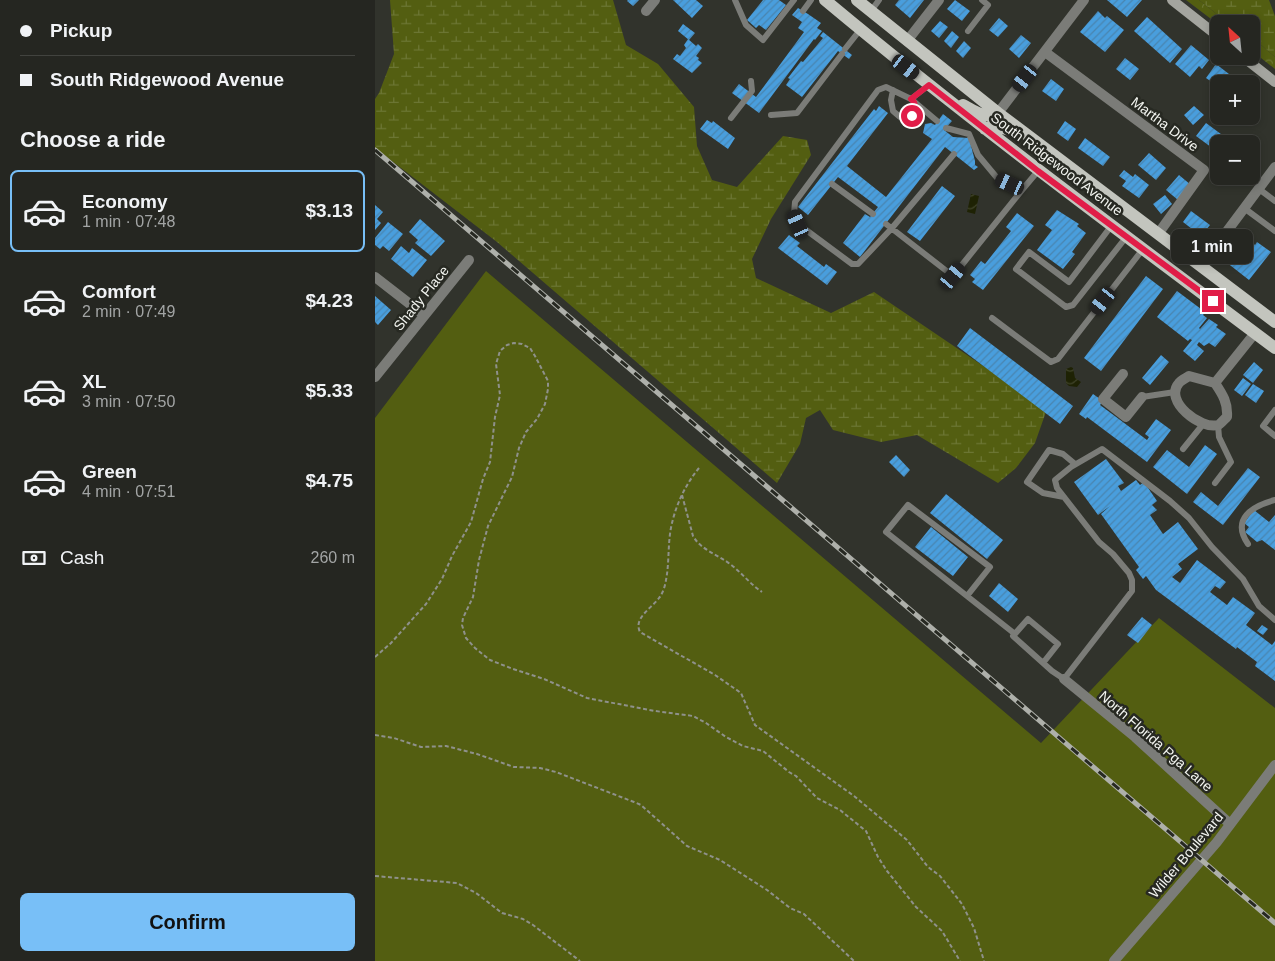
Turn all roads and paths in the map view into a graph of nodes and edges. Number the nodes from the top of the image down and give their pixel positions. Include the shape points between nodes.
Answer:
1 (655, 0) edge
2 (735, 0) edge
3 (794, 0) edge
4 (811, 0) edge
5 (825, 0) edge
6 (857, 0) edge
7 (879, 0) edge
8 (939, 0) edge
9 (982, 0) edge
10 (1084, 0) edge
11 (1172, 0) edge
12 (646, 11) dead end
13 (803, 11) dead end
14 (871, 11) junction
15 (860, 30) junction
16 (1210, 30) edge
17 (968, 31) dead end
18 (907, 41) junction
19 (1045, 52) junction
20 (1253, 65) edge
21 (751, 81) dead end
22 (1275, 82) edge
23 (929, 85) junction
24 (893, 90) junction
25 (943, 96) junction
26 (913, 100) junction
27 (998, 113) junction
28 (771, 115) dead end
29 (731, 118) dead end
30 (937, 121) dead end
31 (982, 127) junction
32 (946, 128) dead end
33 (1027, 135) junction
34 (968, 136) junction
35 (954, 154) dead end
36 (1274, 170) edge
37 (1038, 171) junction
38 (832, 184) dead end
39 (1259, 189) junction
40 (1022, 190) junction
41 (1275, 201) edge
42 (1244, 208) junction
43 (873, 214) dead end
44 (886, 224) dead end
45 (1112, 225) junction
46 (892, 228) junction
47 (1275, 231) edge
48 (1158, 234) junction
49 (1127, 236) junction
50 (1143, 249) junction
51 (469, 260) dead end
52 (1201, 266) junction
53 (375, 277) edge
54 (424, 315) junction
55 (992, 318) dead end
56 (1275, 322) edge
57 (1255, 333) junction
58 (1275, 348) edge
59 (1123, 374) dead end
60 (375, 378) edge
61 (1215, 383) junction
62 (1175, 392) junction
63 (1141, 397) joint
64 (1275, 410) edge
65 (1204, 423) junction
66 (1218, 424) junction
67 (1275, 436) edge
68 (1183, 448) dead end
69 (1075, 464) junction
70 (699, 468) dead end
71 (1215, 483) dead end
72 (682, 495) junction
73 (1064, 497) junction
74 (1275, 500) edge
75 (1247, 544) dead end
76 (762, 592) dead end
77 (967, 596) junction
78 (1275, 620) edge
79 (1015, 634) junction
80 (375, 657) edge
81 (1043, 663) junction
82 (1064, 679) junction
83 (375, 735) edge
84 (1275, 765) edge
85 (1229, 824) junction
86 (375, 876) edge
87 (580, 961) edge
88 (854, 961) edge
89 (960, 961) edge
90 (984, 961) edge
91 (1114, 961) edge

1 - 12 street
2 - 3 lane via 745,25 763,40
4 - 13 lane
5 - 15 main road, South Ridgewood Avenue
6 - 14 main road, South Ridgewood Avenue
7 - 14 lane
8 - 18 street
9 - 17 lane via 988,5
10 - 19 street
11 - 16 street
14 - 18 main road, South Ridgewood Avenue
15 - 23 main road, South Ridgewood Avenue
15 - 28 lane via 797,113
18 - 27 main road, South Ridgewood Avenue
19 - 27 street
19 - 48 street, Martha Drive via 1204,170
20 - 22 street
21 - 29 lane via 753,90
23 - 25 main road, South Ridgewood Avenue
23 - 26 lane
24 - 26 lane
24 - 26 lane via 893,112 900,117 912,116 916,110
24 - 46 lane via 886,87 878,90 819,174 795,202 793,214 798,224 852,264 858,264
25 - 27 main road via 987,117
25 - 31 main road, South Ridgewood Avenue
26 - 30 lane
27 - 33 main road, South Ridgewood Avenue
31 - 33 main road via 997,127
31 - 34 lane
31 - 37 main road, South Ridgewood Avenue
32 - 34 lane
33 - 48 main road, South Ridgewood Avenue
34 - 40 lane via 997,179
35 - 46 lane
36 - 39 street
37 - 40 lane
37 - 45 main road, South Ridgewood Avenue
38 - 43 lane
39 - 41 lane
39 - 42 street
40 - 46 lane via 953,276
42 - 47 lane
42 - 52 street
44 - 46 lane
45 - 49 main road, South Ridgewood Avenue
45 - 49 lane via 1069,282 1029,252 1016,269 1066,307 1073,305
48 - 52 main road, South Ridgewood Avenue
49 - 50 main road, South Ridgewood Avenue
50 - 55 lane via 1058,359 1051,362
50 - 57 main road, South Ridgewood Avenue
51 - 54 street, Shady Place
52 - 56 main road, South Ridgewood Avenue
53 - 54 street
54 - 60 street, Shady Place
57 - 58 main road, South Ridgewood Avenue
57 - 61 street
59 - 63 street via 1103,399 1126,417
61 - 62 street via 1189,376 1179,383
61 - 66 street via 1228,406 1227,417
62 - 63 lane
62 - 65 street via 1183,410
64 - 67 lane via 1263,426
65 - 66 street
65 - 68 lane
66 - 71 lane via 1219,437 1231,462
69 - 73 lane via 1055,480
69 - 73 lane via 1063,454 1049,450 1027,482 1043,494
69 - 78 lane via 1102,449 1170,500 1243,579 1259,606
70 - 72 path via 689,479
72 - 76 path via 696,541 731,564
72 - 90 path via 672,522 663,591 638,623 640,632 741,693 755,725 854,796 907,840 962,904 974,928
73 - 82 lane via 1099,542 1129,573 1132,586 1132,591
74 - 75 lane via 1261,504 1242,521 1240,528
77 - 77 lane via 886,532 908,505 990,567
77 - 79 lane
79 - 81 lane via 1013,636
79 - 81 lane via 1028,619 1058,644
80 - 89 path via 426,604 443,579 471,522 490,462 501,395 496,364 500,351 507,345 522,344 535,356 549,389 537,419 526,432 512,477 488,526 473,597 463,618 466,638 491,660 587,698 693,716 725,737 763,751 796,776 817,798 840,810 866,830 887,871 916,907 943,931
81 - 82 lane
82 - 85 street, North Florida Pga Lane via 1135,737
83 - 88 path via 421,747 446,746 514,767 556,772 635,802 687,846 720,860 789,908 804,914
84 - 85 street, Wilder Boulevard
85 - 91 street, Wilder Boulevard
86 - 87 path via 463,886 503,913 533,924

